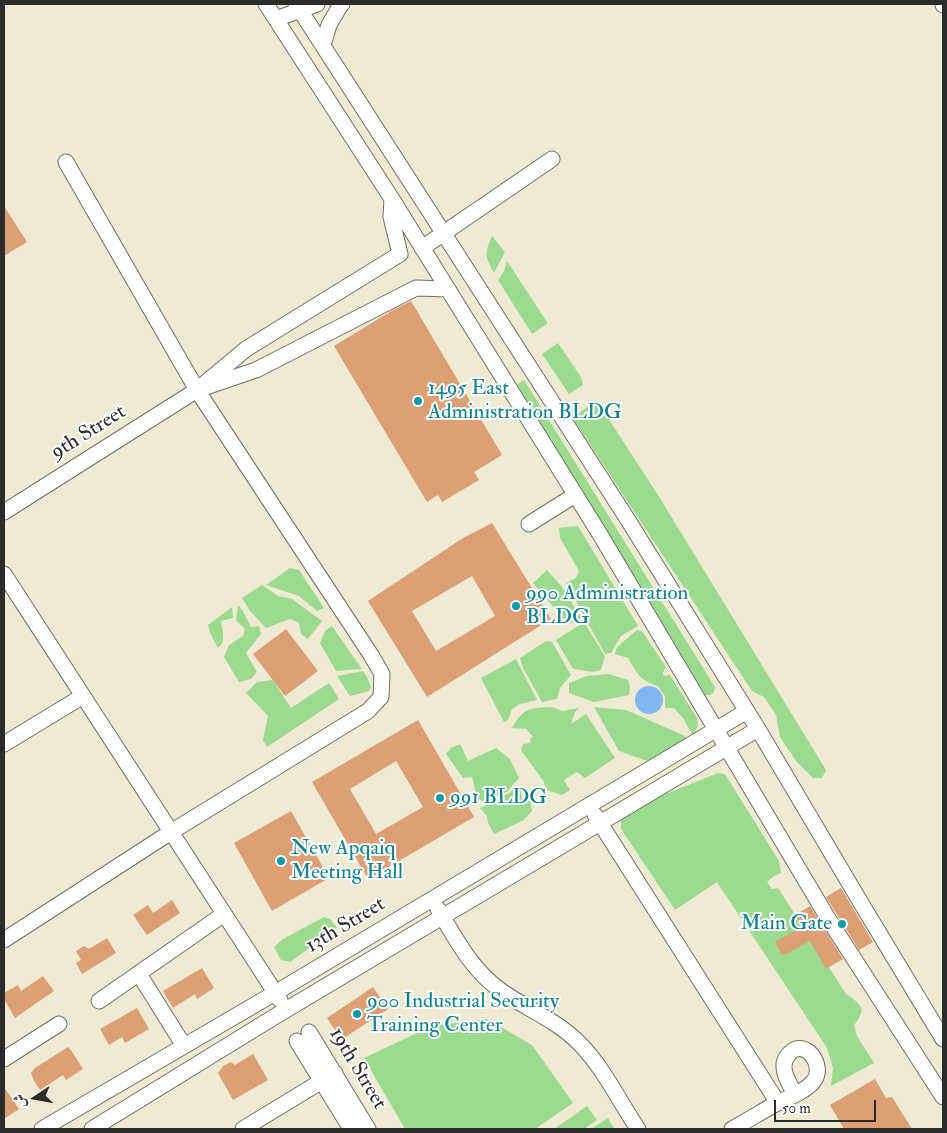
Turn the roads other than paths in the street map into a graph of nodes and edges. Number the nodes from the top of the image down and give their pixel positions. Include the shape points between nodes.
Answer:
1 (268, 4) edge
2 (316, 4) edge
3 (342, 4) edge
4 (298, 7) edge
5 (276, 19) junction
6 (323, 45) junction
7 (552, 159) dead end
8 (66, 162) dead end
9 (392, 200) junction
10 (443, 233) junction
11 (422, 248) junction
12 (448, 289) junction
13 (197, 390) junction
14 (575, 495) junction
15 (4, 512) edge
16 (529, 524) dead end
17 (4, 574) edge
18 (83, 696) junction
19 (747, 711) junction
20 (758, 728) junction
21 (716, 730) junction
22 (4, 744) edge
23 (726, 748) junction
24 (588, 806) junction
25 (600, 823) junction
26 (171, 832) junction
27 (432, 899) junction
28 (224, 914) junction
29 (442, 917) junction
30 (4, 940) edge
31 (139, 974) junction
32 (275, 993) junction
33 (99, 1001) dead end
34 (286, 1010) junction
35 (59, 1024) dead end
36 (943, 1039) edge
37 (184, 1046) junction
38 (4, 1059) edge
39 (335, 1073) junction
40 (321, 1081) junction
41 (795, 1094) dead end
42 (943, 1096) edge
43 (778, 1103) junction
44 (42, 1129) edge
45 (92, 1129) edge
46 (243, 1129) edge
47 (352, 1129) edge
48 (368, 1129) edge
49 (638, 1129) edge
50 (732, 1129) edge

1 - 5 street
2 - 4 street
3 - 6 street via 329,25
4 - 5 street
4 - 6 street
5 - 9 street
6 - 10 street
7 - 10 street
8 - 13 street
9 - 11 street
9 - 13 street via 391,218 400,254 246,349
10 - 11 street
10 - 19 street
11 - 12 street
12 - 13 street via 416,288 256,370
12 - 14 street
13 - 15 street, 9th Street
13 - 26 street via 382,674 380,697 368,711
14 - 16 street
14 - 21 street
17 - 18 street
18 - 22 street
18 - 26 street
19 - 20 street
19 - 21 street, 13th Street
20 - 23 street, 13th Street
20 - 36 street
21 - 23 street
21 - 24 street, 13th Street
23 - 25 street, 13th Street
23 - 42 street via 829,920
24 - 25 street
24 - 27 street, 13th Street
25 - 29 street, 13th Street
25 - 43 street
26 - 28 street
26 - 30 street
27 - 29 street
27 - 32 street, 13th Street
28 - 31 street
28 - 32 street
29 - 34 street, 13th Street
29 - 49 street via 480,973 580,1044
31 - 33 street
31 - 37 street
32 - 34 street
32 - 37 street, 13th Street
34 - 45 street, 13th Street
35 - 38 street
37 - 44 street, 13th Street
39 - 40 street
39 - 40 street, 19th Street via 303,1036
39 - 48 street, 19th Street
40 - 46 street
40 - 47 street, 19th Street
41 - 43 street
43 - 50 street

